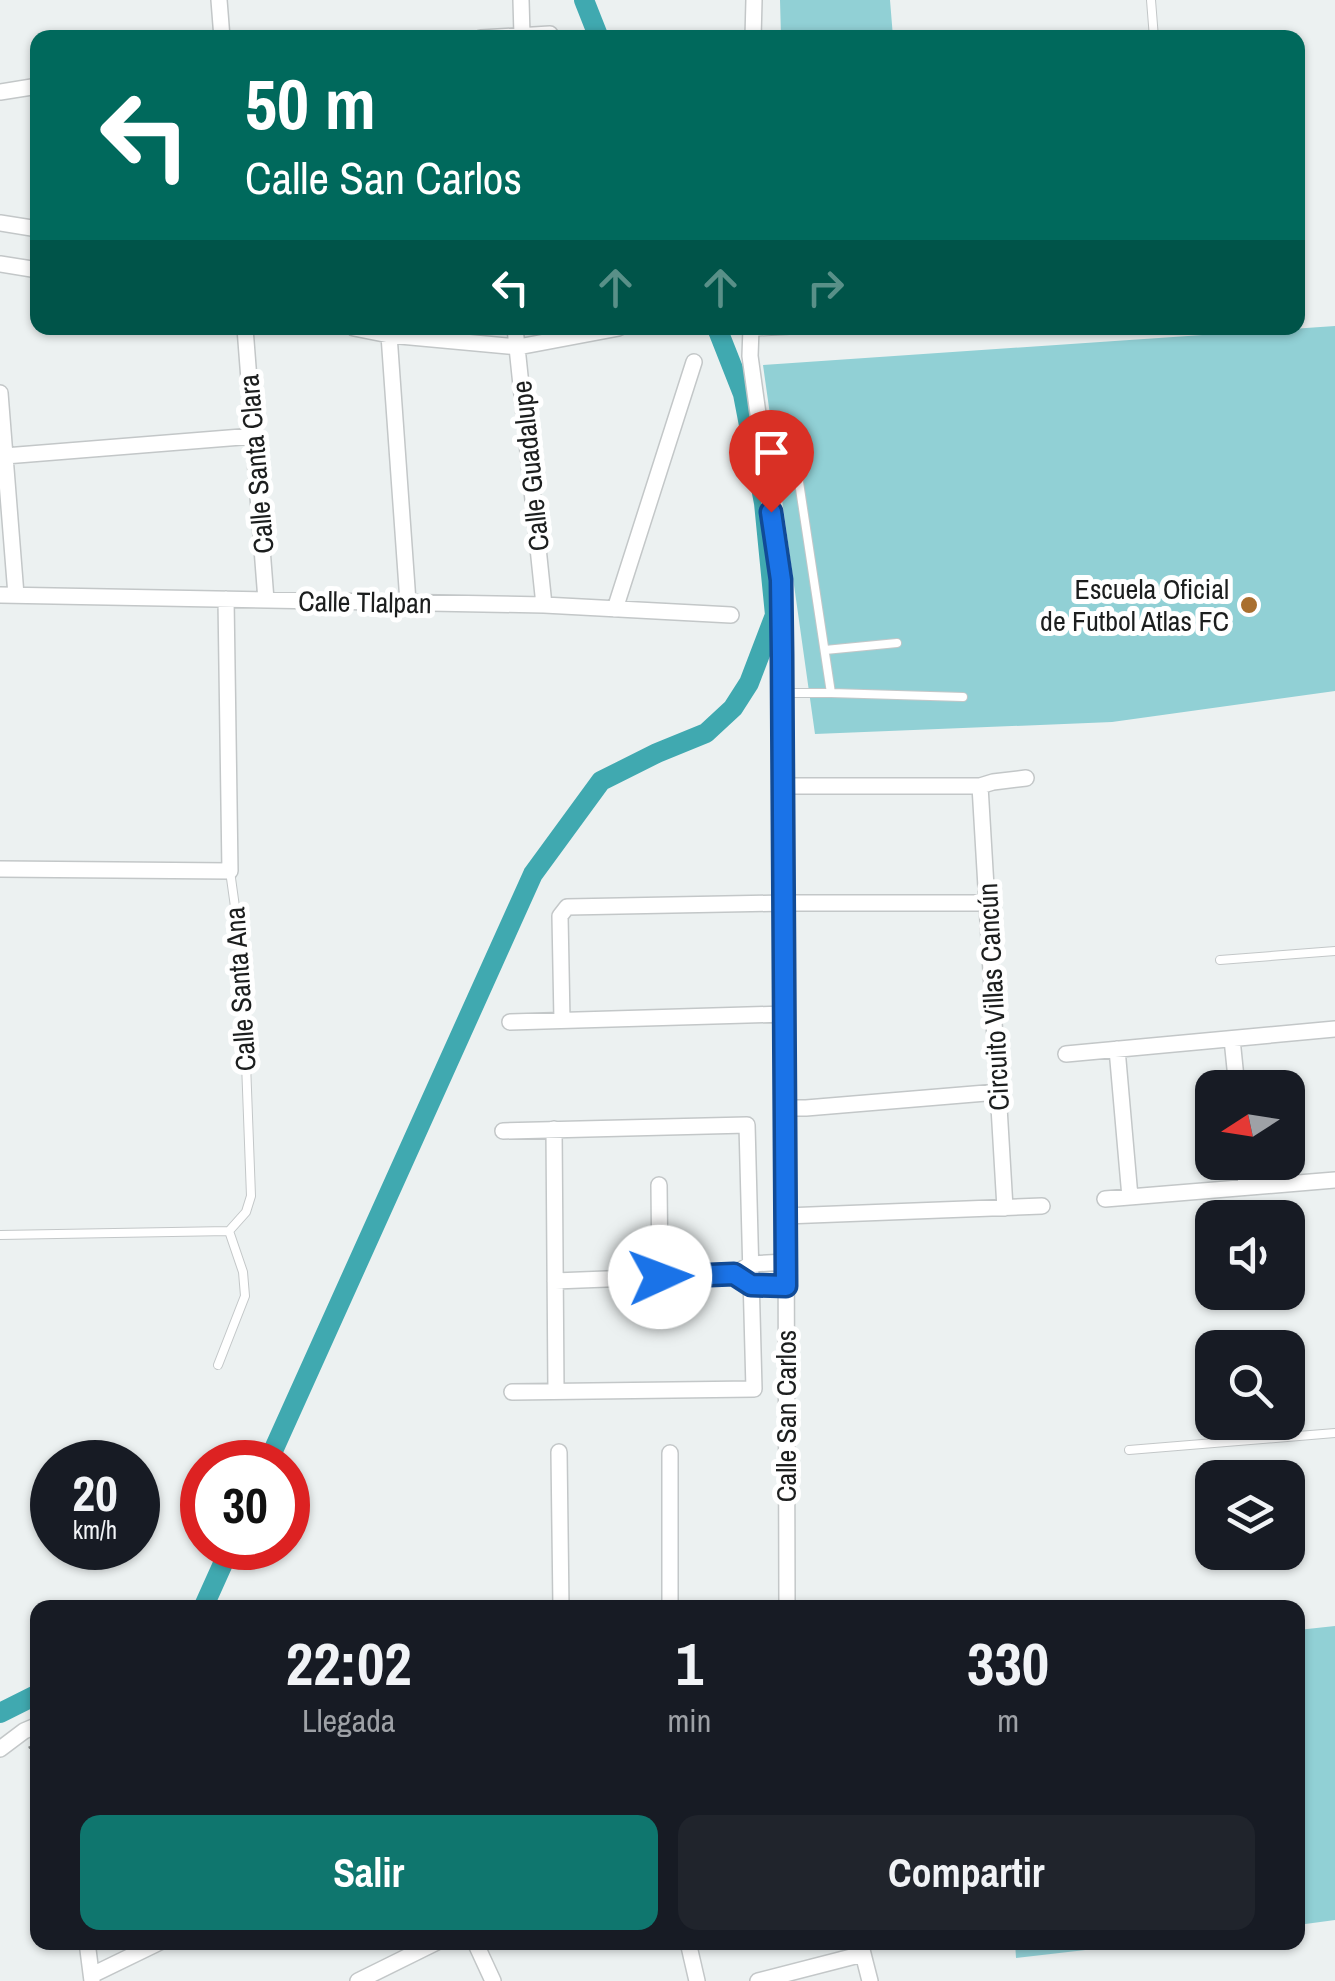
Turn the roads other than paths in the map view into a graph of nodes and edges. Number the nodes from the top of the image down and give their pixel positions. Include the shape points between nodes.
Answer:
1 (219, 0) edge
2 (521, 0) edge
3 (754, 0) edge
4 (1151, 0) edge
5 (221, 30) edge
6 (522, 30) edge
7 (754, 30) edge
8 (1153, 30) edge
9 (30, 87) edge
10 (0, 92) edge
11 (0, 223) edge
12 (30, 228) edge
13 (0, 264) edge
14 (30, 269) edge
15 (246, 335) edge
16 (389, 335) joint
17 (516, 335) edge
18 (584, 335) edge
19 (751, 335) edge
20 (518, 348) junction
21 (694, 362) dead end
22 (0, 392) edge
23 (254, 436) junction
24 (792, 436) dead end
25 (5, 456) junction
26 (8, 595) edge
27 (226, 599) junction
28 (266, 600) junction
29 (408, 602) junction
30 (544, 604) junction
31 (615, 609) junction
32 (731, 615) dead end
33 (897, 643) dead end
34 (825, 650) junction
35 (783, 693) junction
36 (831, 693) junction
37 (963, 696) dead end
38 (1026, 778) dead end
39 (784, 786) junction
40 (980, 786) junction
41 (0, 869) edge
42 (230, 872) junction
43 (784, 903) junction
44 (987, 903) junction
45 (1335, 951) edge
46 (1220, 960) dead end
47 (785, 1014) junction
48 (562, 1020) junction
49 (510, 1022) dead end
50 (1335, 1029) edge
51 (1232, 1038) junction
52 (1117, 1049) junction
53 (1066, 1054) dead end
54 (1235, 1070) edge
55 (998, 1092) junction
56 (785, 1108) junction
57 (554, 1129) junction
58 (503, 1130) dead end
59 (1245, 1180) edge
60 (1335, 1180) edge
61 (659, 1185) dead end
62 (1246, 1188) junction
63 (1130, 1197) junction
64 (1106, 1199) dead end
65 (1042, 1206) dead end
66 (1005, 1208) junction
67 (786, 1216) junction
68 (229, 1232) junction
69 (0, 1235) edge
70 (786, 1262) junction
71 (751, 1264) junction
72 (734, 1274) junction
73 (660, 1277) junction
74 (555, 1281) junction
75 (751, 1285) junction
76 (786, 1286) junction
77 (218, 1365) dead end
78 (512, 1392) dead end
79 (556, 1392) junction
80 (1335, 1434) edge
81 (1130, 1450) dead end
82 (559, 1452) dead end
83 (670, 1454) dead end
84 (561, 1600) edge
85 (670, 1600) edge
86 (787, 1600) edge
87 (30, 1728) edge
88 (0, 1748) edge
89 (88, 1950) edge
90 (145, 1950) edge
91 (421, 1950) edge
92 (479, 1950) edge
93 (690, 1950) edge
94 (856, 1950) edge
95 (862, 1950) edge
96 (92, 1978) edge
97 (358, 1981) edge
98 (494, 1981) edge
99 (697, 1981) edge
100 (758, 1981) edge
101 (870, 1981) edge

1 - 5 street
2 - 6 street
3 - 7 street
4 - 8 lane
9 - 10 street
11 - 12 street
13 - 14 street
15 - 23 street, Calle Santa Clara
16 - 20 street
16 - 29 street
17 - 20 street, Calle Guadalupe
18 - 20 street
19 - 35 street, Calle San Carlos via 781,580
20 - 30 street, Calle Guadalupe
21 - 31 street
22 - 25 street
23 - 25 street
23 - 28 street, Calle Santa Clara
24 - 34 lane
25 - 26 street
26 - 27 street, Calle Tlalpan
27 - 28 street, Calle Tlalpan
27 - 42 street, Calle Santa Ana
28 - 29 street, Calle Tlalpan
29 - 30 street, Calle Tlalpan
30 - 31 street, Calle Tlalpan
31 - 32 street, Calle Tlalpan
33 - 34 lane
34 - 36 lane
35 - 36 lane
35 - 39 street, Calle San Carlos
36 - 37 lane
38 - 40 street
39 - 40 street
39 - 43 street, Calle San Carlos
40 - 44 street, Circuito Villas Cancún
41 - 42 street
42 - 68 lane, Calle Santa Ana via 242,956 251,1196
43 - 44 street
43 - 47 street, Calle San Carlos
43 - 48 street via 564,908
44 - 55 street, Circuito Villas Cancún
45 - 46 lane
47 - 48 street
47 - 56 street, Calle San Carlos
48 - 49 street
50 - 51 street
51 - 52 street
51 - 54 street
52 - 53 street
52 - 63 street
55 - 56 street
55 - 66 street, Circuito Villas Cancún
56 - 67 street, Calle San Carlos
57 - 58 street
57 - 71 street via 747,1124
57 - 74 street
59 - 62 street
60 - 62 street
61 - 73 street
62 - 63 street
63 - 64 street
65 - 66 street
66 - 67 street
67 - 70 street, Calle San Carlos
68 - 69 lane
68 - 77 lane via 245,1296
70 - 71 street
70 - 76 street, Calle San Carlos
71 - 72 street
71 - 75 street
72 - 73 street
72 - 75 street
73 - 74 street
74 - 79 street
75 - 76 street
75 - 79 street via 754,1389
76 - 86 street, Calle San Carlos
78 - 79 street
80 - 81 lane
82 - 84 street
83 - 85 street
87 - 88 street
89 - 96 street
90 - 96 street
91 - 97 street
92 - 98 street
93 - 99 street
94 - 100 street
95 - 101 street

